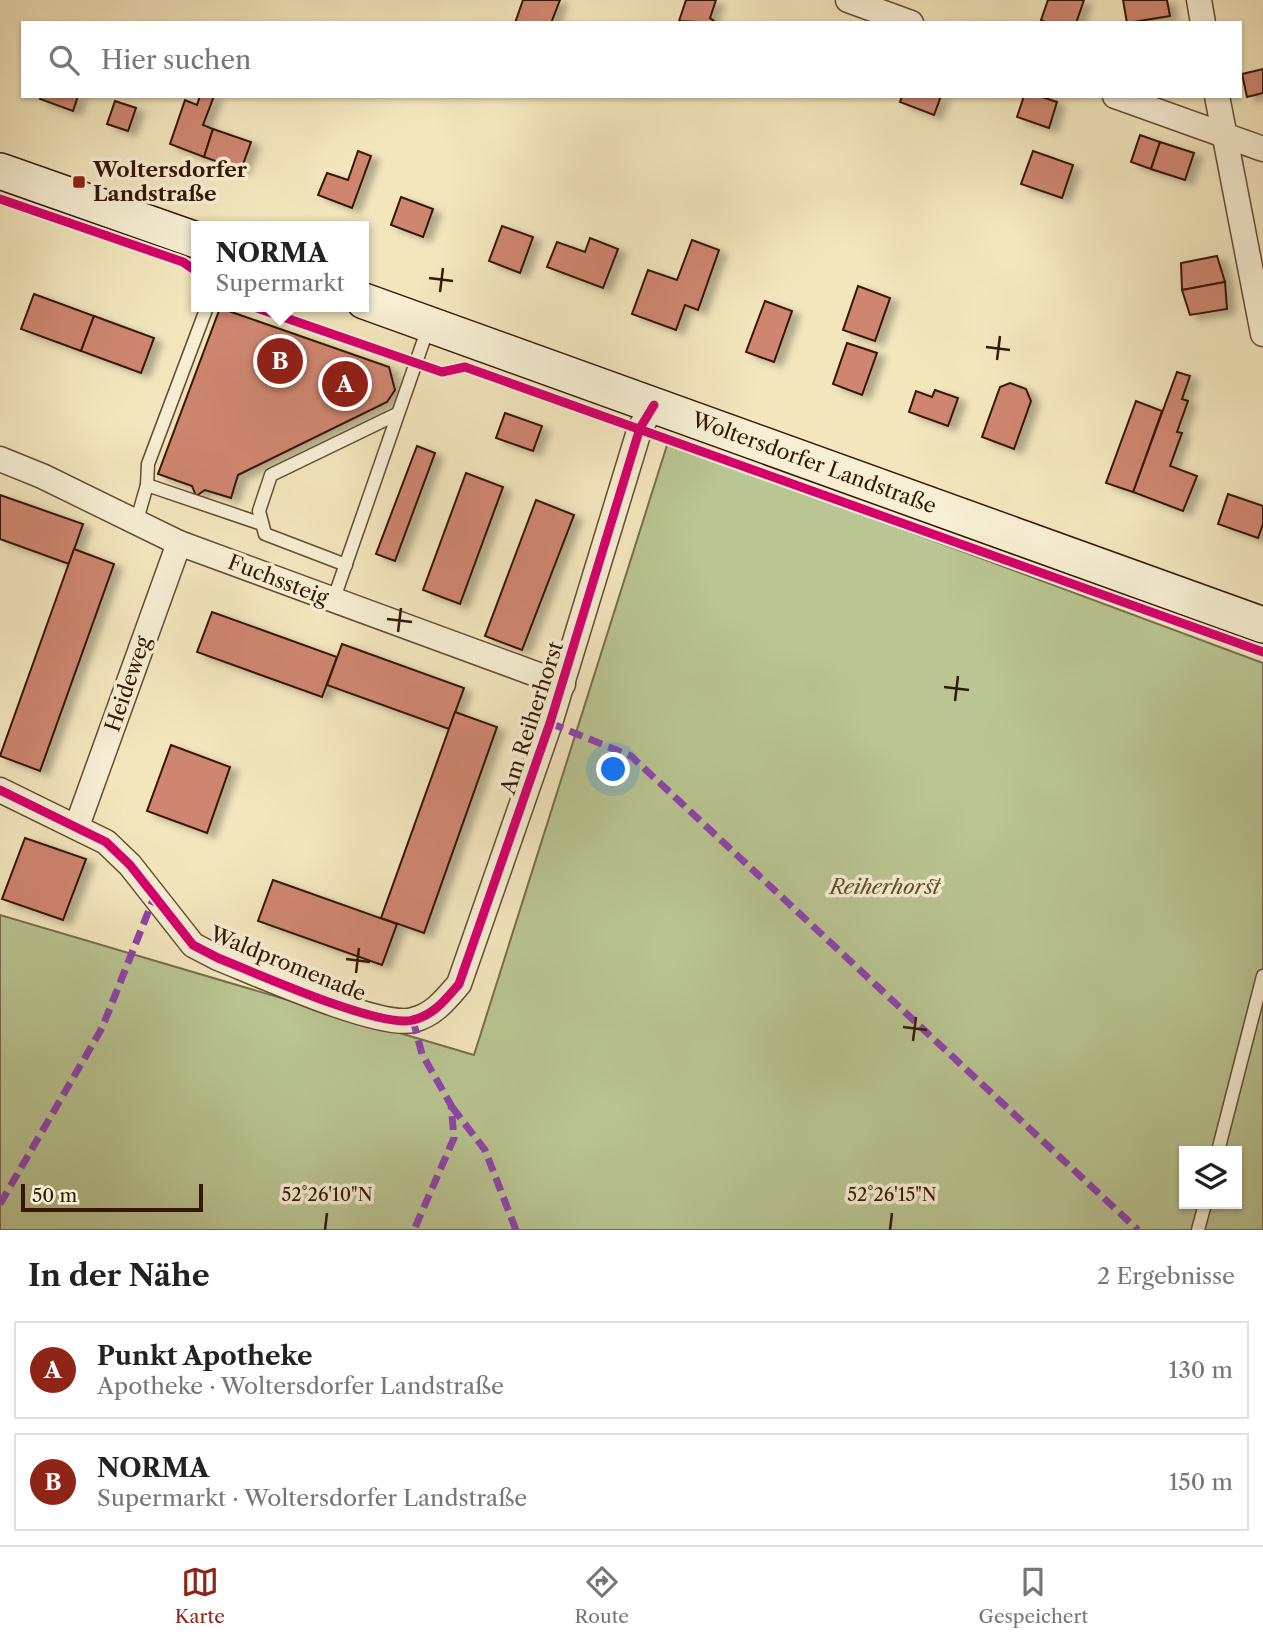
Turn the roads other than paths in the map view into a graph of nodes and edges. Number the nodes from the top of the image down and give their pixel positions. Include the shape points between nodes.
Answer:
1 (848, 0) edge
2 (1199, 0) edge
3 (906, 21) edge
4 (1203, 21) edge
5 (1120, 98) edge
6 (1217, 98) edge
7 (1225, 136) junction
8 (1263, 149) edge
9 (0, 171) edge
10 (191, 238) edge
11 (369, 303) edge
12 (204, 312) edge
13 (429, 324) junction
14 (1263, 334) edge
15 (654, 405) junction
16 (397, 415) junction
17 (0, 459) edge
18 (147, 485) junction
19 (137, 520) junction
20 (262, 524) junction
21 (179, 543) junction
22 (346, 565) junction
23 (333, 601) junction
24 (1263, 625) edge
25 (563, 684) junction
26 (0, 790) edge
27 (78, 825) junction
28 (1263, 976) edge
29 (413, 1020) joint
30 (1219, 1146) edge
31 (1204, 1209) edge
32 (1198, 1230) edge

1 - 3 street
2 - 4 street
5 - 7 street
6 - 7 street
7 - 8 street
7 - 14 street
9 - 10 main road
11 - 13 main road, Woltersdorfer Landstraße
12 - 18 lane via 148,464
13 - 15 main road, Woltersdorfer Landstraße
13 - 16 lane
15 - 24 main road, Woltersdorfer Landstraße
15 - 25 street, Am Reiherhorst via 640,428
16 - 20 lane via 271,475 258,511
16 - 22 lane
17 - 19 street, Fuchssteig
18 - 19 lane
18 - 20 lane
19 - 21 street, Fuchssteig
20 - 22 lane via 265,534
21 - 23 street, Fuchssteig
21 - 27 street, Heideweg
22 - 23 lane
23 - 25 street, Fuchssteig
25 - 29 street, Am Reiherhorst via 459,984 439,1008
26 - 27 street, Waldpromenade
27 - 29 street, Waldpromenade via 106,842 130,865 193,946 383,1021
28 - 30 lane
31 - 32 lane

